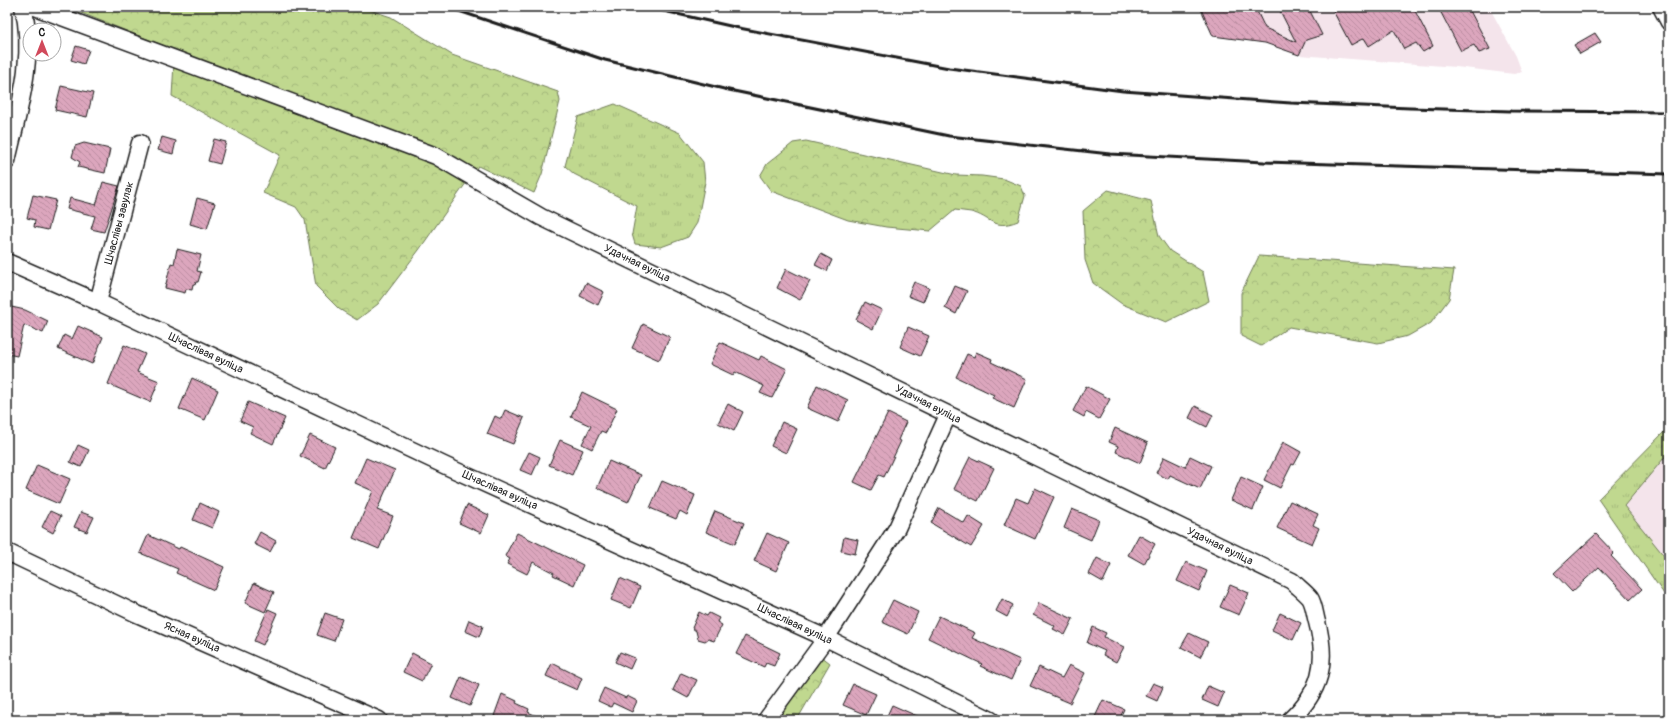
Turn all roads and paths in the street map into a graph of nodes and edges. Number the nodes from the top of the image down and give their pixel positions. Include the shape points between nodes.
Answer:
1 (23, 7) edge
2 (35, 7) edge
3 (1661, 7) edge
4 (1669, 22) edge
5 (140, 143) dead end
6 (7, 161) edge
7 (7, 262) edge
8 (98, 302) junction
9 (948, 415) junction
10 (7, 552) edge
11 (826, 638) junction
12 (379, 720) edge
13 (766, 720) edge
14 (991, 720) edge
15 (1290, 720) edge

1 - 6 street via 27,25 25,78
2 - 9 street, Удачная вуліца via 436,156 541,217 762,325 913,395
3 - 4 street
5 - 8 street, Шчаслівы завулак
7 - 8 street, Шчаслівая вуліца
8 - 11 street, Шчаслівая вуліца via 448,467
9 - 11 street via 897,528
9 - 15 street, Удачная вуліца via 1292,581 1311,599 1321,636 1323,656 1313,691
10 - 12 street, Ясная вуліца via 138,614
11 - 13 street
11 - 14 street, Шчаслівая вуліца

